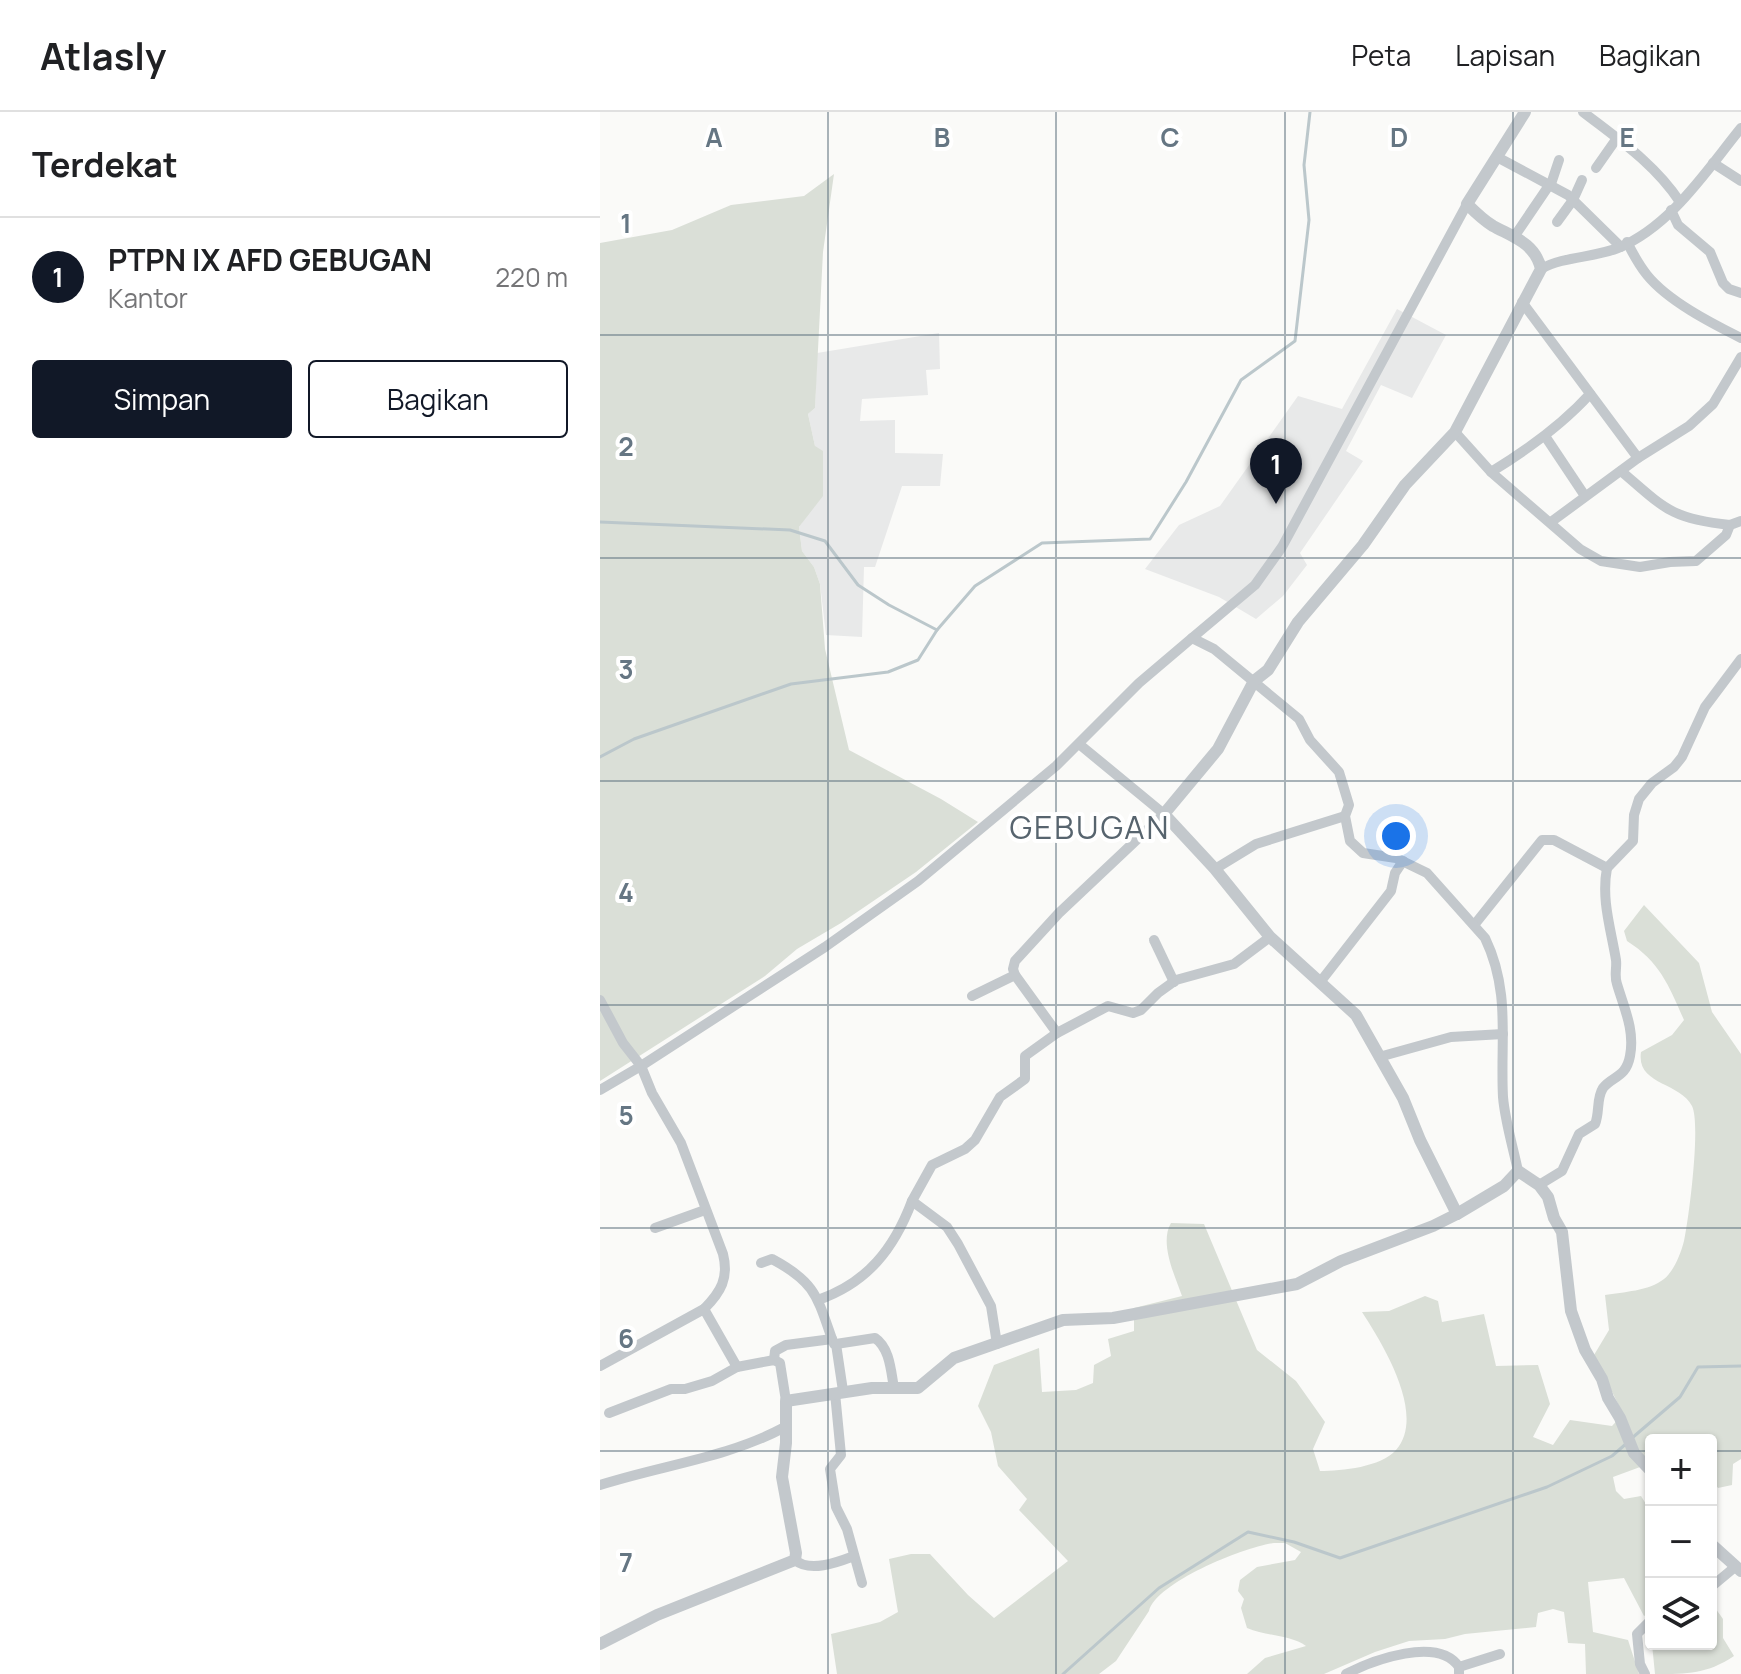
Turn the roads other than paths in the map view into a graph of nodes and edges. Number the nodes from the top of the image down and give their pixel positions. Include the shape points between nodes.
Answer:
1 (1525, 112) edge
2 (1583, 112) edge
3 (1741, 128) edge
4 (1617, 138) junction
5 (1497, 157) junction
6 (1559, 160) dead end
7 (1713, 163) junction
8 (1596, 168) dead end
9 (1582, 180) dead end
10 (1741, 181) edge
11 (1550, 185) junction
12 (1573, 200) junction
13 (1467, 204) junction
14 (1676, 206) junction
15 (1557, 222) dead end
16 (1514, 237) junction
17 (1624, 245) junction
18 (1541, 269) junction
19 (1741, 293) edge
20 (1522, 302) junction
21 (1741, 338) edge
22 (1741, 357) edge
23 (1590, 394) junction
24 (1455, 432) junction
25 (1545, 436) junction
26 (1638, 458) junction
27 (1621, 471) junction
28 (1491, 472) junction
29 (1585, 496) junction
30 (1551, 522) junction
31 (1736, 523) edge
32 (1192, 638) junction
33 (1741, 659) edge
34 (1254, 681) junction
35 (1079, 744) junction
36 (1164, 814) junction
37 (1345, 816) junction
38 (1403, 861) junction
39 (1607, 868) junction
40 (1215, 869) junction
41 (1475, 924) junction
42 (1270, 937) junction
43 (1154, 940) dead end
44 (1015, 975) junction
45 (1321, 981) junction
46 (1174, 982) junction
47 (972, 996) dead end
48 (600, 1000) edge
49 (1057, 1033) junction
50 (1503, 1034) junction
51 (1379, 1057) junction
52 (641, 1066) junction
53 (600, 1090) edge
54 (1518, 1171) junction
55 (1539, 1185) junction
56 (912, 1201) junction
57 (705, 1210) junction
58 (1457, 1214) junction
59 (655, 1228) dead end
60 (761, 1263) dead end
61 (818, 1300) junction
62 (704, 1309) junction
63 (834, 1342) junction
64 (997, 1344) junction
65 (774, 1360) junction
66 (600, 1366) edge
67 (737, 1367) junction
68 (894, 1388) junction
69 (839, 1392) junction
70 (786, 1401) junction
71 (609, 1413) dead end
72 (785, 1427) junction
73 (1645, 1465) edge
74 (600, 1485) edge
75 (1717, 1550) edge
76 (854, 1556) junction
77 (795, 1560) junction
78 (1738, 1569) edge
79 (862, 1583) dead end
80 (1717, 1583) edge
81 (1645, 1626) edge
82 (600, 1644) edge
83 (1500, 1654) dead end
84 (1459, 1670) edge
85 (1346, 1674) edge
86 (1645, 1674) edge

1 - 5 street
2 - 4 street
3 - 7 street
4 - 8 street
4 - 14 street via 1663,179
5 - 11 street
5 - 13 street
6 - 11 street
7 - 10 street
7 - 14 street
9 - 12 street
11 - 12 street
11 - 16 street
12 - 15 street
12 - 17 street
13 - 16 street
13 - 32 street via 1282,547 1255,585
14 - 17 street
14 - 19 street via 1678,225 1710,252 1723,283
16 - 18 street via 1535,253
17 - 18 street
17 - 21 street via 1657,286
18 - 20 street
20 - 23 street
20 - 24 street
22 - 26 street via 1713,404
23 - 25 street
23 - 26 street
24 - 28 street
24 - 34 street via 1405,485 1284,641 1268,670
25 - 28 street
25 - 29 street
26 - 27 street
27 - 29 street
27 - 31 street via 1675,514
28 - 30 street
29 - 30 street
30 - 31 street via 1592,557 1640,567 1696,561
32 - 34 street
32 - 35 street
33 - 39 street via 1705,707 1682,757 1639,799 1633,841
34 - 36 street via 1218,749
34 - 37 street via 1299,719 1310,740 1335,766 1349,805
35 - 36 street
35 - 52 street via 918,881
36 - 40 street
36 - 44 street via 1020,954
37 - 38 street via 1357,849
37 - 40 street via 1256,844
38 - 41 street via 1427,873
38 - 45 street via 1391,891
39 - 41 street via 1554,840 1542,840
39 - 55 street via 1606,911 1615,978 1629,1020 1630,1057 1619,1078 1604,1086 1595,1124 1579,1134 1562,1171
40 - 42 street
41 - 50 street via 1491,950 1503,999
42 - 45 street
42 - 46 street via 1234,964
43 - 46 street
44 - 47 street
44 - 49 street
45 - 51 street via 1356,1015
46 - 49 street via 1141,1010 1108,1006
48 - 52 street
49 - 56 street via 1027,1054 1025,1079 996,1101 975,1140 932,1165
50 - 51 street via 1451,1037
50 - 54 street via 1503,1098
51 - 58 street
52 - 53 street
52 - 57 street via 681,1143
54 - 55 street
54 - 58 street via 1504,1186
55 - 73 street via 1562,1232 1571,1311 1585,1350 1634,1453
56 - 61 street via 903,1225 869,1271 849,1287
56 - 64 street via 947,1227 958,1244 991,1306
57 - 59 street
57 - 62 street via 726,1272 720,1292
58 - 64 street via 1297,1284 1113,1318 1063,1320
60 - 61 street via 776,1261 809,1284
61 - 63 street
62 - 66 street
62 - 67 street
63 - 65 street via 786,1345 775,1351
63 - 68 street via 880,1341
63 - 69 street
64 - 68 street via 950,1360 918,1388
65 - 67 street
65 - 70 street via 780,1363
67 - 71 street via 712,1381 671,1389
68 - 69 street
69 - 70 street
69 - 76 street via 841,1455 830,1469 831,1487
70 - 72 street
72 - 74 street via 725,1454
72 - 77 street via 782,1477
75 - 78 street
76 - 77 street via 813,1566
76 - 79 street
77 - 82 street via 657,1615
78 - 80 street
81 - 86 street via 1637,1634
83 - 84 street
84 - 85 street via 1448,1655 1418,1652 1364,1664

